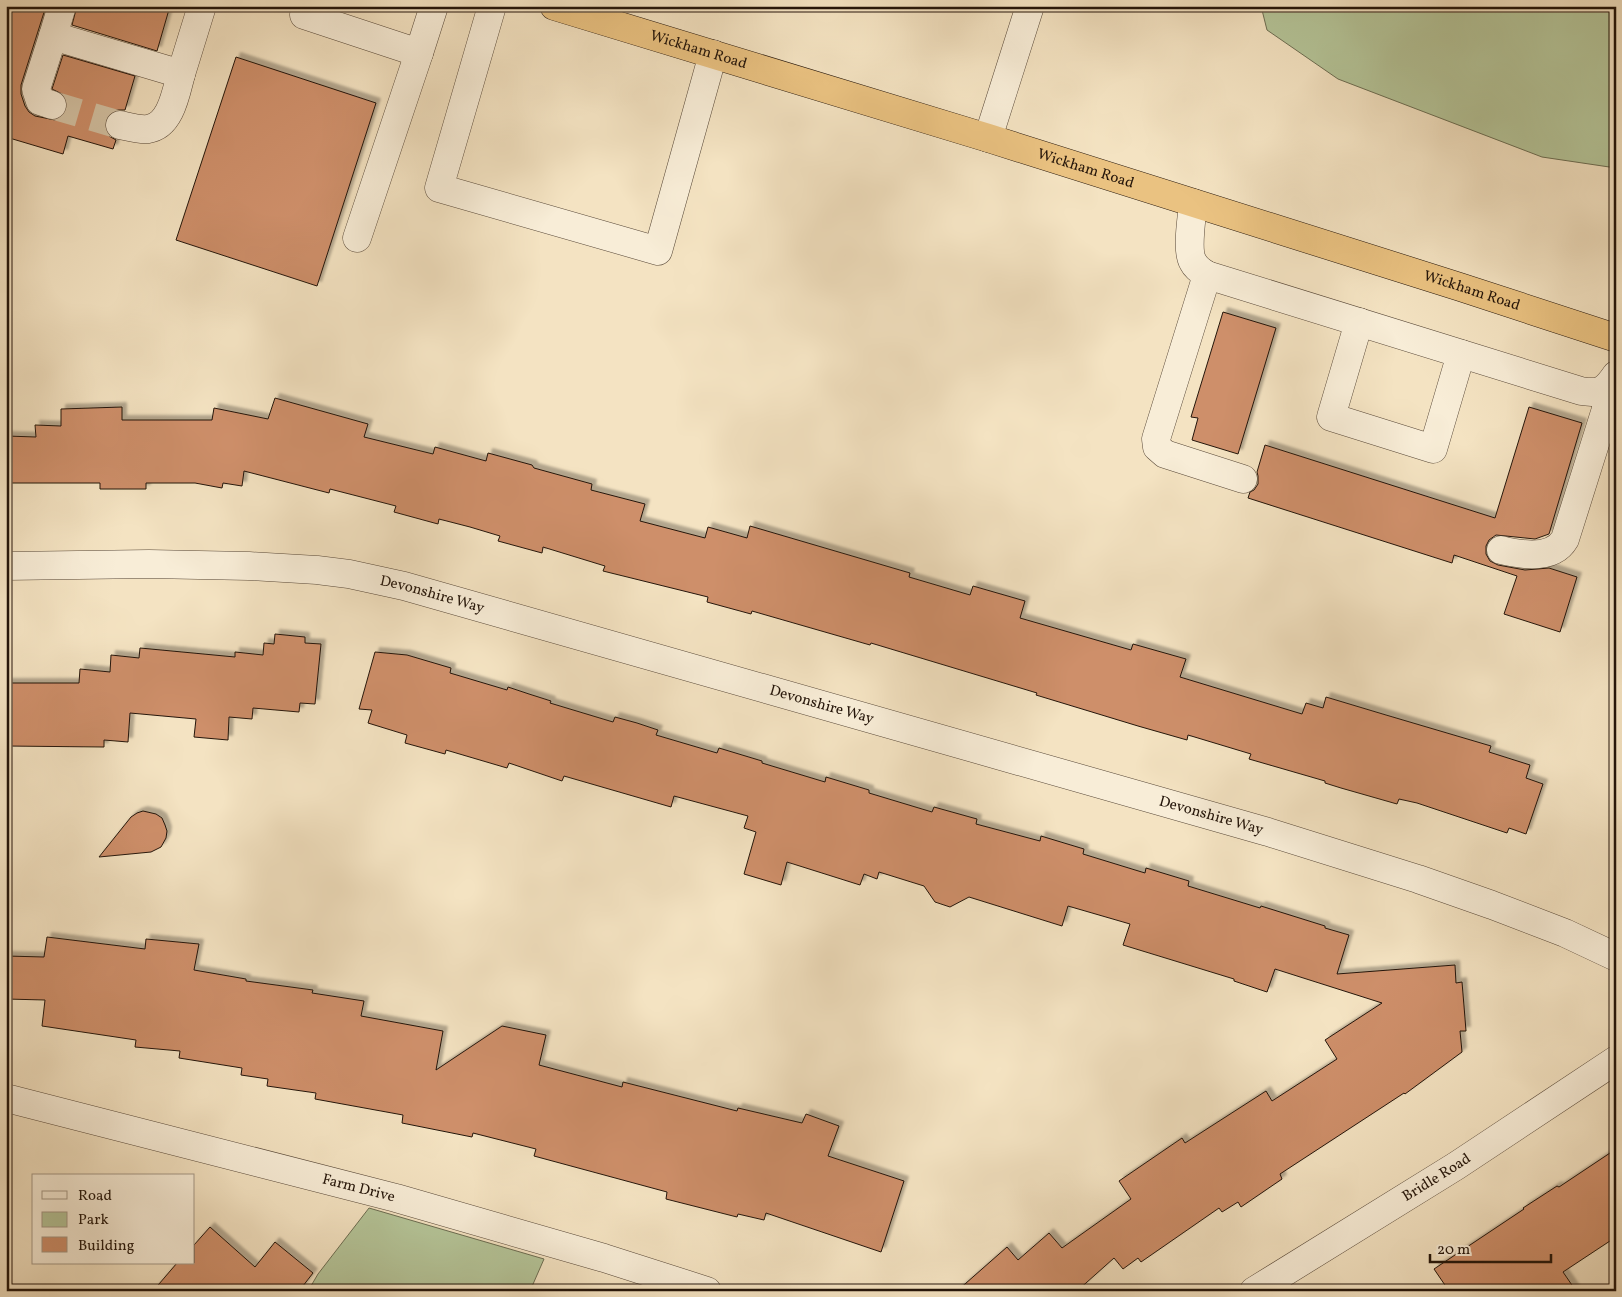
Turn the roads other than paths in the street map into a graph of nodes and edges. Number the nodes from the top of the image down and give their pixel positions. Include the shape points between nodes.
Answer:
1 (62, 6) edge
2 (202, 6) edge
3 (307, 6) edge
4 (434, 6) edge
5 (492, 6) edge
6 (554, 6) edge
7 (1030, 6) edge
8 (53, 36) junction
9 (419, 53) junction
10 (713, 54) junction
11 (181, 74) junction
12 (52, 105) tunnel mouth
13 (120, 125) tunnel mouth
14 (988, 138) junction
15 (1193, 203) junction
16 (357, 238) dead end
17 (1207, 275) junction
18 (1359, 322) junction
19 (1616, 338) edge
20 (1461, 354) junction
21 (1609, 383) edge
22 (1243, 479) dead end
23 (1501, 550) dead end
24 (6, 566) edge
25 (1616, 957) edge
26 (1616, 1060) edge
27 (6, 1098) edge
28 (707, 1291) edge
29 (1254, 1291) edge

1 - 8 street
2 - 11 street
3 - 9 street via 304,16
4 - 9 street
5 - 10 street via 439,188 658,251
6 - 10 highway, Wickham Road
7 - 14 street
8 - 11 street
8 - 12 street via 36,89 40,101
9 - 16 street
10 - 14 highway, Wickham Road
11 - 13 street via 171,109 160,124 148,129
14 - 15 highway, Wickham Road
15 - 17 street via 1190,254 1192,262
15 - 19 highway, Wickham Road
17 - 18 street
17 - 22 street via 1156,439 1157,447 1165,454
18 - 20 street
18 - 20 street via 1332,417 1433,449
20 - 21 street via 1581,391 1592,393
21 - 23 street via 1606,409 1561,547 1521,555
24 - 25 street, Devonshire Way via 249,566 318,570 404,586 1268,832 1418,878 1564,933
26 - 29 street, Bridle Road via 1465,1161
27 - 28 street, Farm Drive via 396,1198

